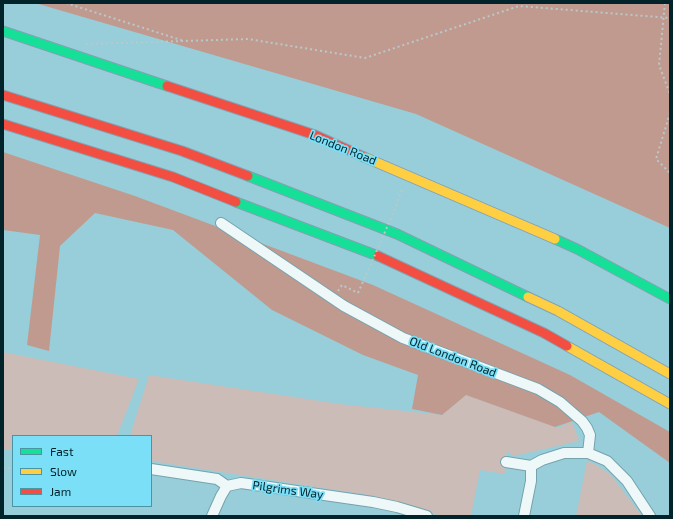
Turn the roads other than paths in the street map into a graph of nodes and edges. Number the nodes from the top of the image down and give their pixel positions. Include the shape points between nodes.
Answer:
1 (3, 31) edge
2 (3, 95) edge
3 (3, 124) edge
4 (221, 223) dead end
5 (670, 299) edge
6 (670, 374) edge
7 (670, 404) edge
8 (588, 453) junction
9 (506, 462) dead end
10 (531, 466) junction
11 (152, 469) edge
12 (228, 486) junction
13 (212, 516) edge
14 (427, 516) edge
15 (524, 516) edge
16 (650, 516) edge

1 - 5 main road, London Road via 315,135 577,249
2 - 6 main road via 182,152 397,234 558,311
3 - 7 main road via 173,177 377,256 544,333
4 - 8 street, Old London Road via 344,306 403,338 538,389 560,402 587,428 590,435
8 - 10 street via 564,453
8 - 16 street via 607,461 627,481
9 - 10 street
10 - 15 street
11 - 12 street via 218,479
12 - 13 street
12 - 14 street, Pilgrims Way via 241,483 333,496 397,507

